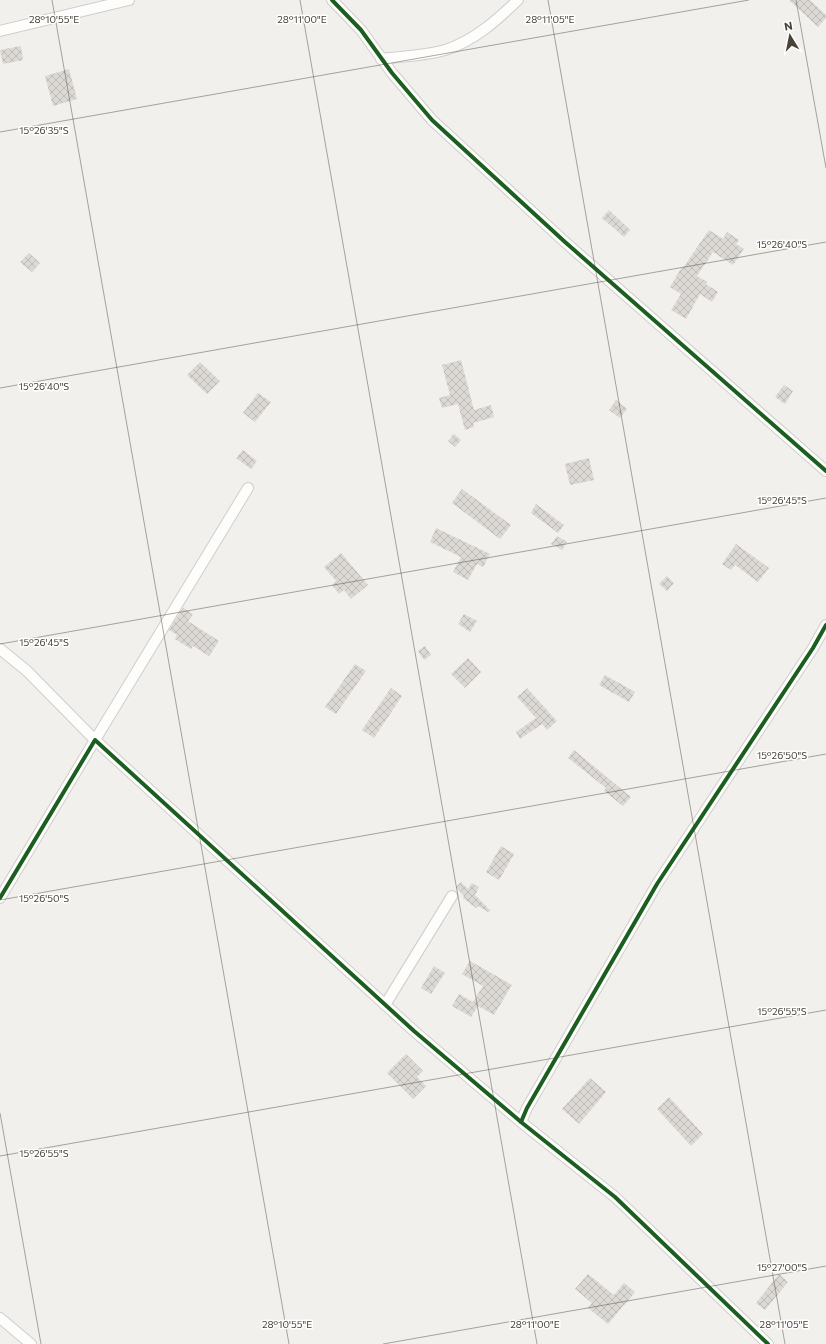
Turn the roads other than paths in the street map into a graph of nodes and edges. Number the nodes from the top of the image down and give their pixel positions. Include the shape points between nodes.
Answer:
1 (129, 0) edge
2 (332, 0) edge
3 (518, 0) edge
4 (91, 5) edge
5 (0, 31) edge
6 (381, 59) junction
7 (826, 471) edge
8 (248, 488) dead end
9 (826, 625) edge
10 (0, 649) edge
11 (95, 740) junction
12 (452, 896) dead end
13 (0, 898) edge
14 (385, 1004) junction
15 (521, 1122) junction
16 (0, 1318) edge
17 (31, 1344) edge
18 (768, 1344) edge

1 - 4 street
2 - 6 street via 361,30
3 - 6 street via 480,33 463,43 436,52
4 - 5 street
6 - 7 street via 432,120
8 - 11 street
9 - 15 street via 657,884
10 - 11 street via 27,671
11 - 13 street
11 - 14 street
12 - 14 street
14 - 15 street via 414,1032
15 - 18 street via 615,1197
16 - 17 street

